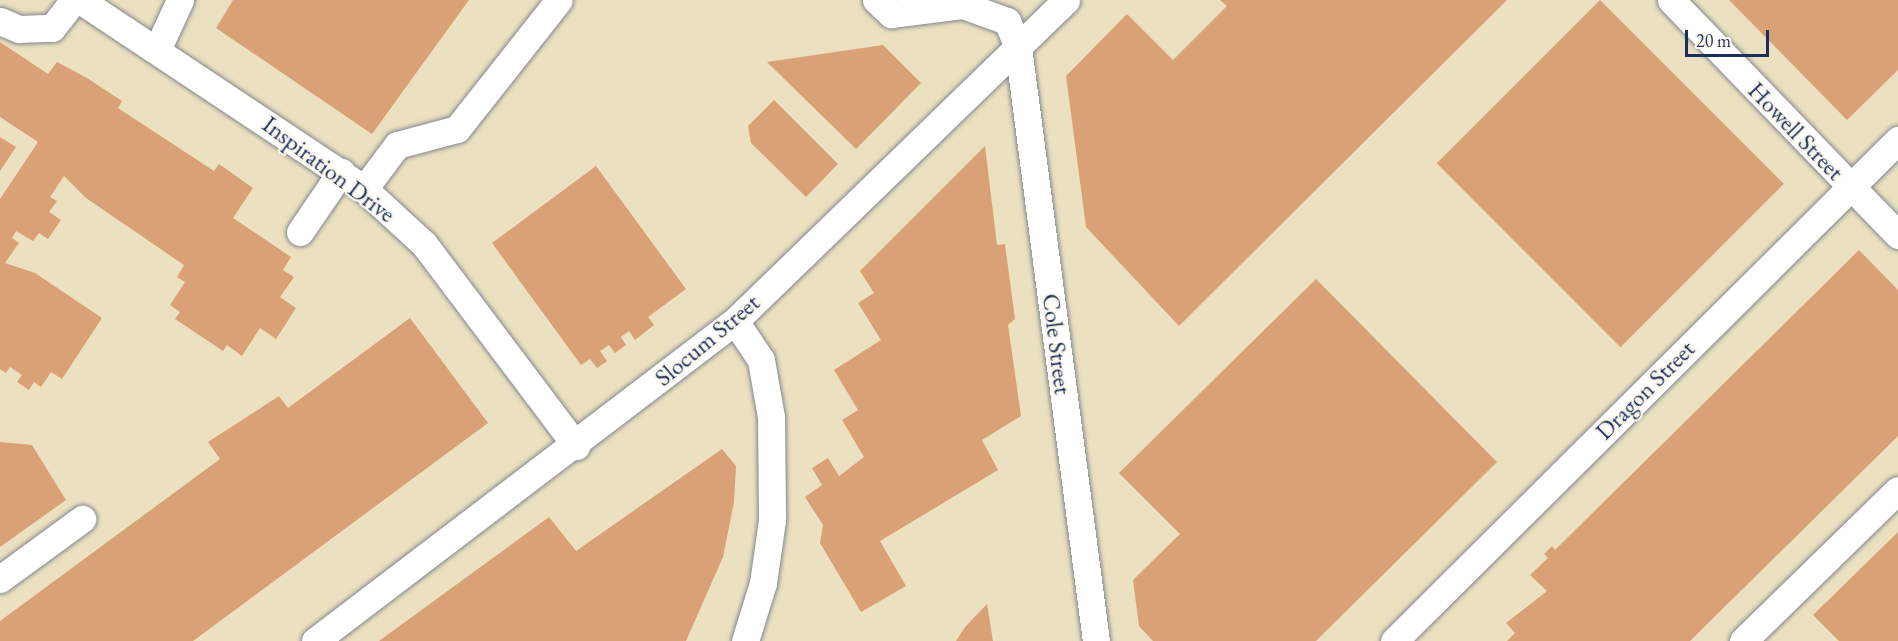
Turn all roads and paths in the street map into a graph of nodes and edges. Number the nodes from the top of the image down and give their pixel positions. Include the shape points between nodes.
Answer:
1 (74, 0) edge
2 (80, 0) edge
3 (180, 0) edge
4 (559, 0) edge
5 (876, 0) edge
6 (1066, 0) edge
7 (1671, 0) edge
8 (0, 21) edge
9 (1018, 47) junction
10 (157, 50) junction
11 (1898, 140) edge
12 (341, 172) junction
13 (1850, 187) junction
14 (364, 189) junction
15 (300, 232) dead end
16 (1898, 235) edge
17 (735, 321) junction
18 (576, 446) junction
19 (1898, 490) edge
20 (82, 519) dead end
21 (0, 579) edge
22 (763, 583) junction
23 (315, 641) edge
24 (745, 641) edge
25 (752, 641) edge
26 (1096, 641) edge
27 (1394, 641) edge
28 (1743, 641) edge

1 - 8 street via 52,28 36,31
2 - 10 street, Inspiration Drive
3 - 10 street via 172,28
4 - 14 street via 457,129 397,145
5 - 9 street, Cole Street via 891,14 963,5 1007,21
6 - 9 street, Slocum Street
7 - 13 street, Howell Street
9 - 17 street, Slocum Street
9 - 26 street, Cole Street
10 - 12 street, Inspiration Drive
11 - 13 street, Dragon Street
12 - 14 street, Inspiration Drive
12 - 15 street
13 - 16 street, Howell Street
13 - 27 street, Dragon Street
14 - 18 street, Inspiration Drive via 424,244
17 - 18 street, Slocum Street
17 - 22 street via 761,360 771,417 772,520
18 - 23 street, Slocum Street
19 - 28 street
20 - 21 street
22 - 24 street
22 - 25 street

